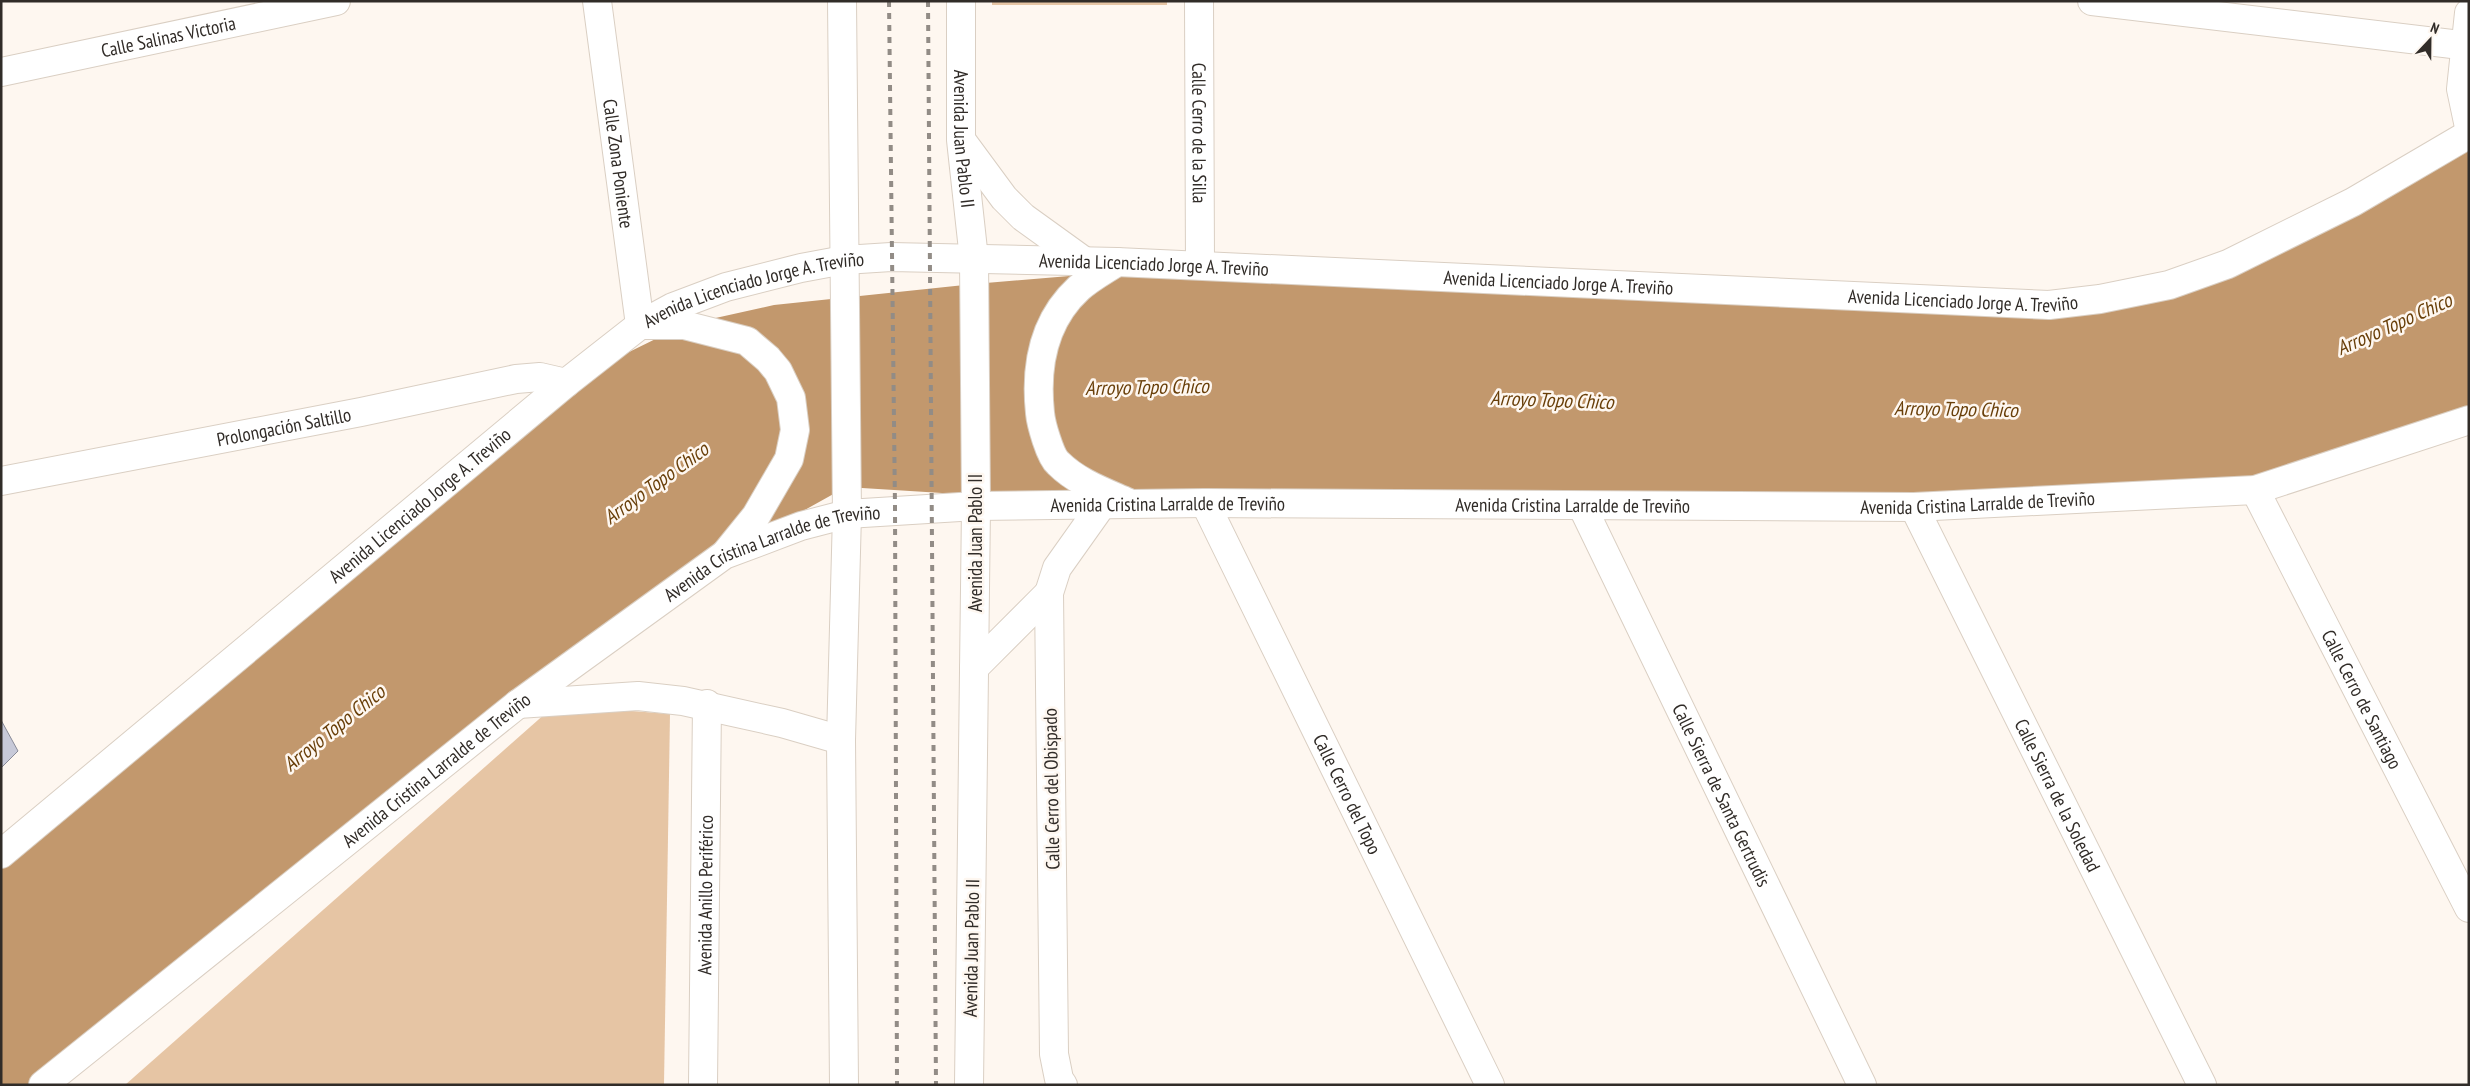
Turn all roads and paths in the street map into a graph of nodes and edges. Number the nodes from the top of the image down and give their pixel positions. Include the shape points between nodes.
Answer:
1 (336, 1) edge
2 (597, 1) edge
3 (842, 1) edge
4 (961, 1) edge
5 (1199, 1) edge
6 (2092, 1) edge
7 (2469, 13) edge
8 (2467, 46) edge
9 (1, 72) edge
10 (2469, 127) edge
11 (2469, 134) edge
12 (961, 140) junction
13 (1084, 261) junction
14 (1118, 262) junction
15 (1200, 265) junction
16 (844, 272) junction
17 (974, 272) junction
18 (640, 325) junction
19 (566, 383) junction
20 (2469, 420) edge
21 (1, 481) edge
22 (2255, 490) junction
23 (976, 496) junction
24 (847, 501) junction
25 (1205, 503) junction
26 (1133, 505) junction
27 (1102, 506) junction
28 (1582, 506) junction
29 (1914, 507) junction
30 (724, 555) junction
31 (1049, 593) junction
32 (974, 668) junction
33 (518, 704) junction
34 (707, 704) junction
35 (841, 740) junction
36 (1, 854) edge
37 (2469, 908) edge
38 (43, 1085) edge
39 (703, 1085) edge
40 (843, 1085) edge
41 (969, 1085) edge
42 (1063, 1085) edge
43 (1490, 1085) edge
44 (1862, 1085) edge
45 (2202, 1085) edge

1 - 9 main road, Calle Salinas Victoria
2 - 18 main road, Calle Zona Poniente
3 - 16 main road
4 - 12 main road, Avenida Juan Pablo II
5 - 15 main road, Calle Cerro de la Silla
6 - 8 main road
7 - 8 main road
8 - 10 main road via 2462,89
11 - 15 main road, Avenida Licenciado Jorge A. Treviño via 2353,202 2228,264 2170,285 2049,305
12 - 13 main road via 1004,198 1023,217
12 - 17 main road, Avenida Juan Pablo II
13 - 14 main road, Avenida Licenciado Jorge A. Treviño
13 - 17 main road, Avenida Licenciado Jorge A. Treviño
14 - 15 main road, Avenida Licenciado Jorge A. Treviño
14 - 26 main road via 1080,287 1058,312 1043,344 1037,384 1041,422 1056,462 1083,483
16 - 17 main road, Avenida Licenciado Jorge A. Treviño via 891,257
16 - 18 main road, Avenida Licenciado Jorge A. Treviño via 726,287 673,306
16 - 24 main road
17 - 23 main road, Avenida Juan Pablo II
18 - 19 main road, Avenida Licenciado Jorge A. Treviño
18 - 30 main road via 684,325 747,341 768,358 791,398 796,430 789,459 756,516
19 - 21 main road, Prolongación Saltillo via 540,378 516,379
19 - 36 main road, Avenida Licenciado Jorge A. Treviño
20 - 22 main road, Avenida Cristina Larralde de Treviño
22 - 29 main road, Avenida Cristina Larralde de Treviño
22 - 37 main road, Calle Cerro de Santiago
23 - 24 main road, Avenida Cristina Larralde de Treviño
23 - 27 main road, Avenida Cristina Larralde de Treviño
23 - 32 main road, Avenida Juan Pablo II
24 - 30 main road, Avenida Cristina Larralde de Treviño via 801,526
24 - 35 main road
25 - 26 main road, Avenida Cristina Larralde de Treviño
25 - 28 main road, Avenida Cristina Larralde de Treviño
25 - 43 main road, Calle Cerro del Topo
26 - 27 main road, Avenida Cristina Larralde de Treviño
27 - 31 main road, Calle Cerro del Obispado via 1057,568
28 - 29 main road, Avenida Cristina Larralde de Treviño
28 - 44 main road, Calle Sierra de Santa Gertrudis
29 - 45 main road, Calle Sierra de la Soledad
30 - 33 main road, Avenida Cristina Larralde de Treviño
31 - 32 main road
31 - 42 main road, Calle Cerro del Obispado via 1054,1054
32 - 41 main road, Avenida Juan Pablo II
33 - 34 main road via 638,696
33 - 38 main road, Avenida Cristina Larralde de Treviño
34 - 35 main road
34 - 39 main road, Avenida Anillo Periférico
35 - 40 main road

